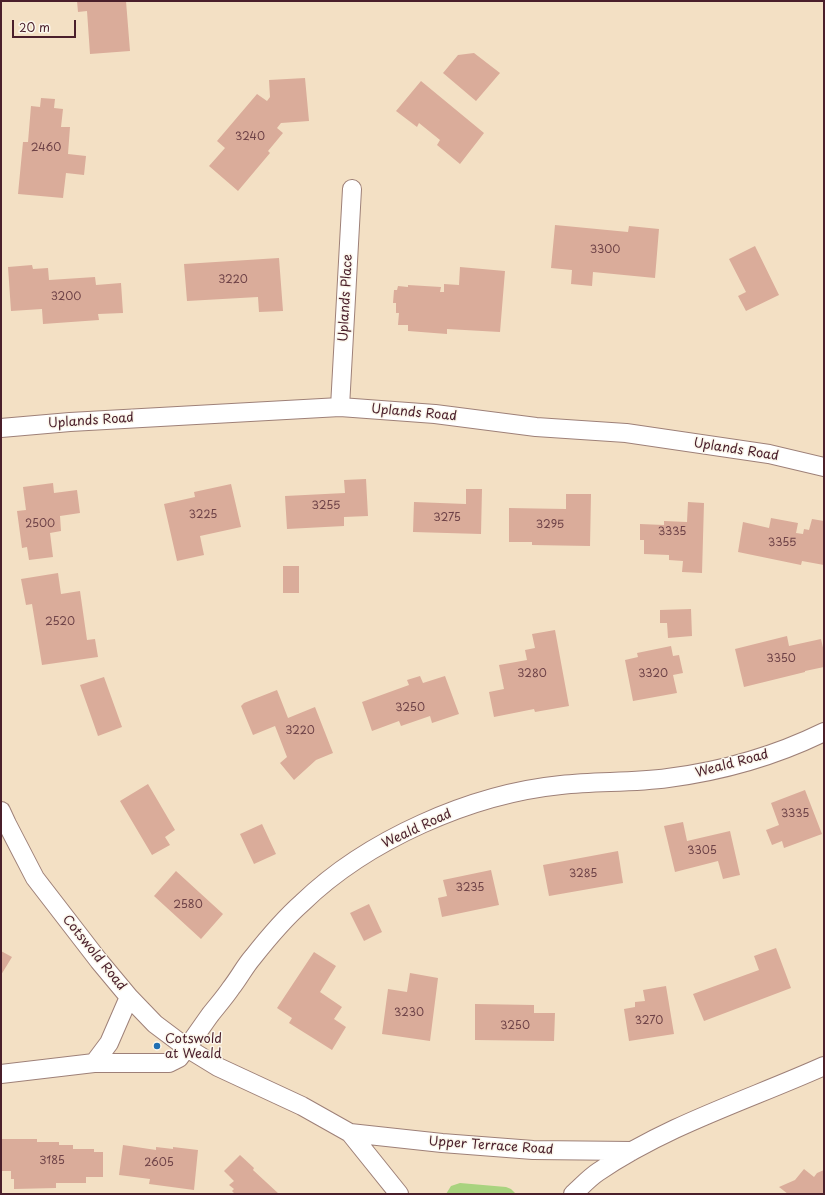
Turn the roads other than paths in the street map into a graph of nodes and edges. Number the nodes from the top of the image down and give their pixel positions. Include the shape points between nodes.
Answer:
1 (352, 189) dead end
2 (340, 407) junction
3 (1, 428) edge
4 (824, 467) edge
5 (824, 732) edge
6 (1, 811) edge
7 (129, 997) junction
8 (188, 1048) junction
9 (94, 1063) junction
10 (824, 1066) edge
11 (218, 1067) joint
12 (1, 1074) edge
13 (350, 1133) junction
14 (632, 1151) junction
15 (399, 1194) edge
16 (573, 1194) edge

1 - 2 street, Uplands Place
2 - 3 street, Uplands Road via 78,421
2 - 4 street, Uplands Road via 435,414 536,427 626,433 770,454
5 - 8 street, Weald Road via 741,764 667,778 594,782 524,791 483,801 424,823 360,858 302,903 252,958
6 - 7 street, Cotswold Road via 35,878
7 - 8 street, Cotswold Road via 154,1024
7 - 9 street via 109,1043
8 - 9 street, Weald Road via 179,1058 169,1063
8 - 11 street, Cotswold Road
9 - 12 street, Weald Road
10 - 14 street, Upper Terrace Road via 696,1120
11 - 13 street, Upper Terrace Road via 302,1106
13 - 14 street, Upper Terrace Road via 533,1150
13 - 15 street, Upper Terrace Road
14 - 16 street, Upper Terrace Road via 597,1173

